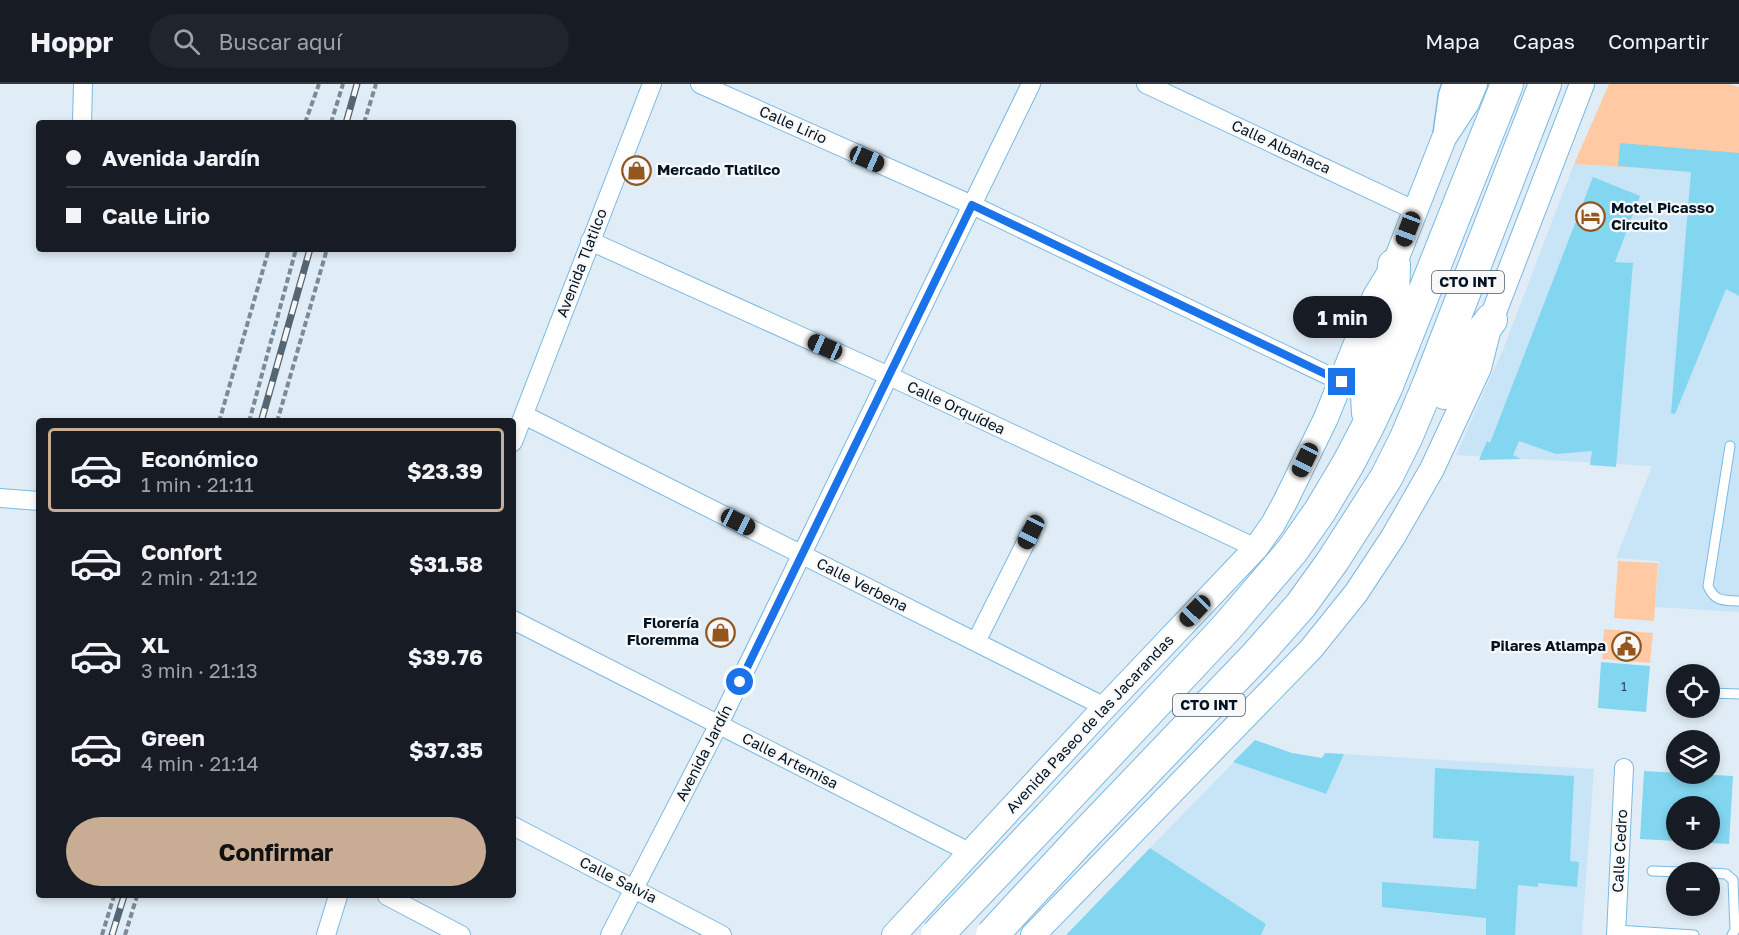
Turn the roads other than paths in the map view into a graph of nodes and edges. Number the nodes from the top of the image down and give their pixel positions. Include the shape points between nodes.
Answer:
1 (83, 84) edge
2 (652, 84) edge
3 (700, 84) edge
4 (1031, 84) edge
5 (1146, 84) edge
6 (1507, 84) edge
7 (1545, 84) edge
8 (1582, 84) edge
9 (1466, 90) edge
10 (82, 120) edge
11 (972, 205) junction
12 (1416, 211) junction
13 (590, 241) junction
14 (1394, 265) junction
15 (1491, 320) junction
16 (889, 376) junction
17 (1342, 382) junction
18 (524, 415) junction
19 (1368, 426) junction
20 (516, 435) edge
21 (1406, 438) junction
22 (1730, 446) dead end
23 (0, 498) edge
24 (36, 501) edge
25 (1031, 532) dead end
26 (1256, 548) junction
27 (802, 555) junction
28 (1739, 601) edge
29 (516, 622) edge
30 (976, 642) junction
31 (1720, 693) edge
32 (1739, 694) edge
33 (1105, 707) junction
34 (719, 724) junction
35 (1624, 768) dead end
36 (1001, 820) junction
37 (516, 828) edge
38 (971, 853) junction
39 (1652, 871) dead end
40 (1666, 871) edge
41 (1720, 874) edge
42 (634, 888) junction
43 (1077, 891) junction
44 (337, 898) edge
45 (391, 898) edge
46 (1616, 932) edge
47 (326, 935) edge
48 (461, 935) edge
49 (610, 935) edge
50 (722, 935) edge
51 (894, 935) edge
52 (937, 935) edge
53 (992, 935) edge
54 (1034, 935) edge
55 (1694, 935) edge
56 (1732, 935) edge

1 - 10 street
2 - 13 street, Avenida Tlatilco
3 - 11 street, Calle Lirio
4 - 11 street, Avenida Jardín
5 - 12 street, Calle Albahaca
6 - 19 highway, CTO INT
7 - 21 highway, CTO INT
8 - 15 main road, CTO INT
9 - 12 main road, Avenida Paseo de las Jacarandas
11 - 16 street, Avenida Jardín
11 - 17 street, Calle Lirio
12 - 14 main road, Avenida Paseo de las Jacarandas
13 - 16 street, Calle Orquídea
13 - 18 street, Avenida Tlatilco
14 - 17 main road, Avenida Paseo de las Jacarandas via 1375,296
14 - 19 highway via 1393,299 1366,379
15 - 21 highway via 1464,356 1437,410
15 - 43 main road, CTO INT via 1479,368 1432,469 1356,593 1311,649
16 - 26 street, Calle Orquídea
16 - 27 street, Avenida Jardín
17 - 26 main road, Avenida Paseo de las Jacarandas via 1285,502
18 - 20 street, Avenida Tlatilco
18 - 27 street, Calle Verbena
19 - 52 highway, CTO INT, bridge via 1320,511 1292,551 1227,627
21 - 53 highway, CTO INT, bridge via 1386,478 1301,605
22 - 28 lane via 1708,586 1712,595 1722,600
23 - 24 street
25 - 30 street
26 - 33 main road, Avenida Paseo de las Jacarandas
27 - 30 street, Calle Verbena
27 - 34 street, Avenida Jardín
29 - 34 street, Calle Artemisa
30 - 33 street, Calle Verbena
31 - 32 lane
33 - 36 main road, Avenida Paseo de las Jacarandas
34 - 38 street, Calle Artemisa
34 - 42 street, Avenida Jardín
35 - 46 street, Calle Cedro
36 - 38 main road, Avenida Paseo de las Jacarandas
36 - 43 main road
37 - 42 street, Calle Salvia
38 - 51 main road, Avenida Paseo de las Jacarandas
39 - 40 lane
41 - 56 lane via 1733,880
42 - 49 street, Avenida Jardín
42 - 50 street, Calle Salvia
43 - 54 main road, CTO INT
44 - 47 street
45 - 48 street
46 - 55 lane

